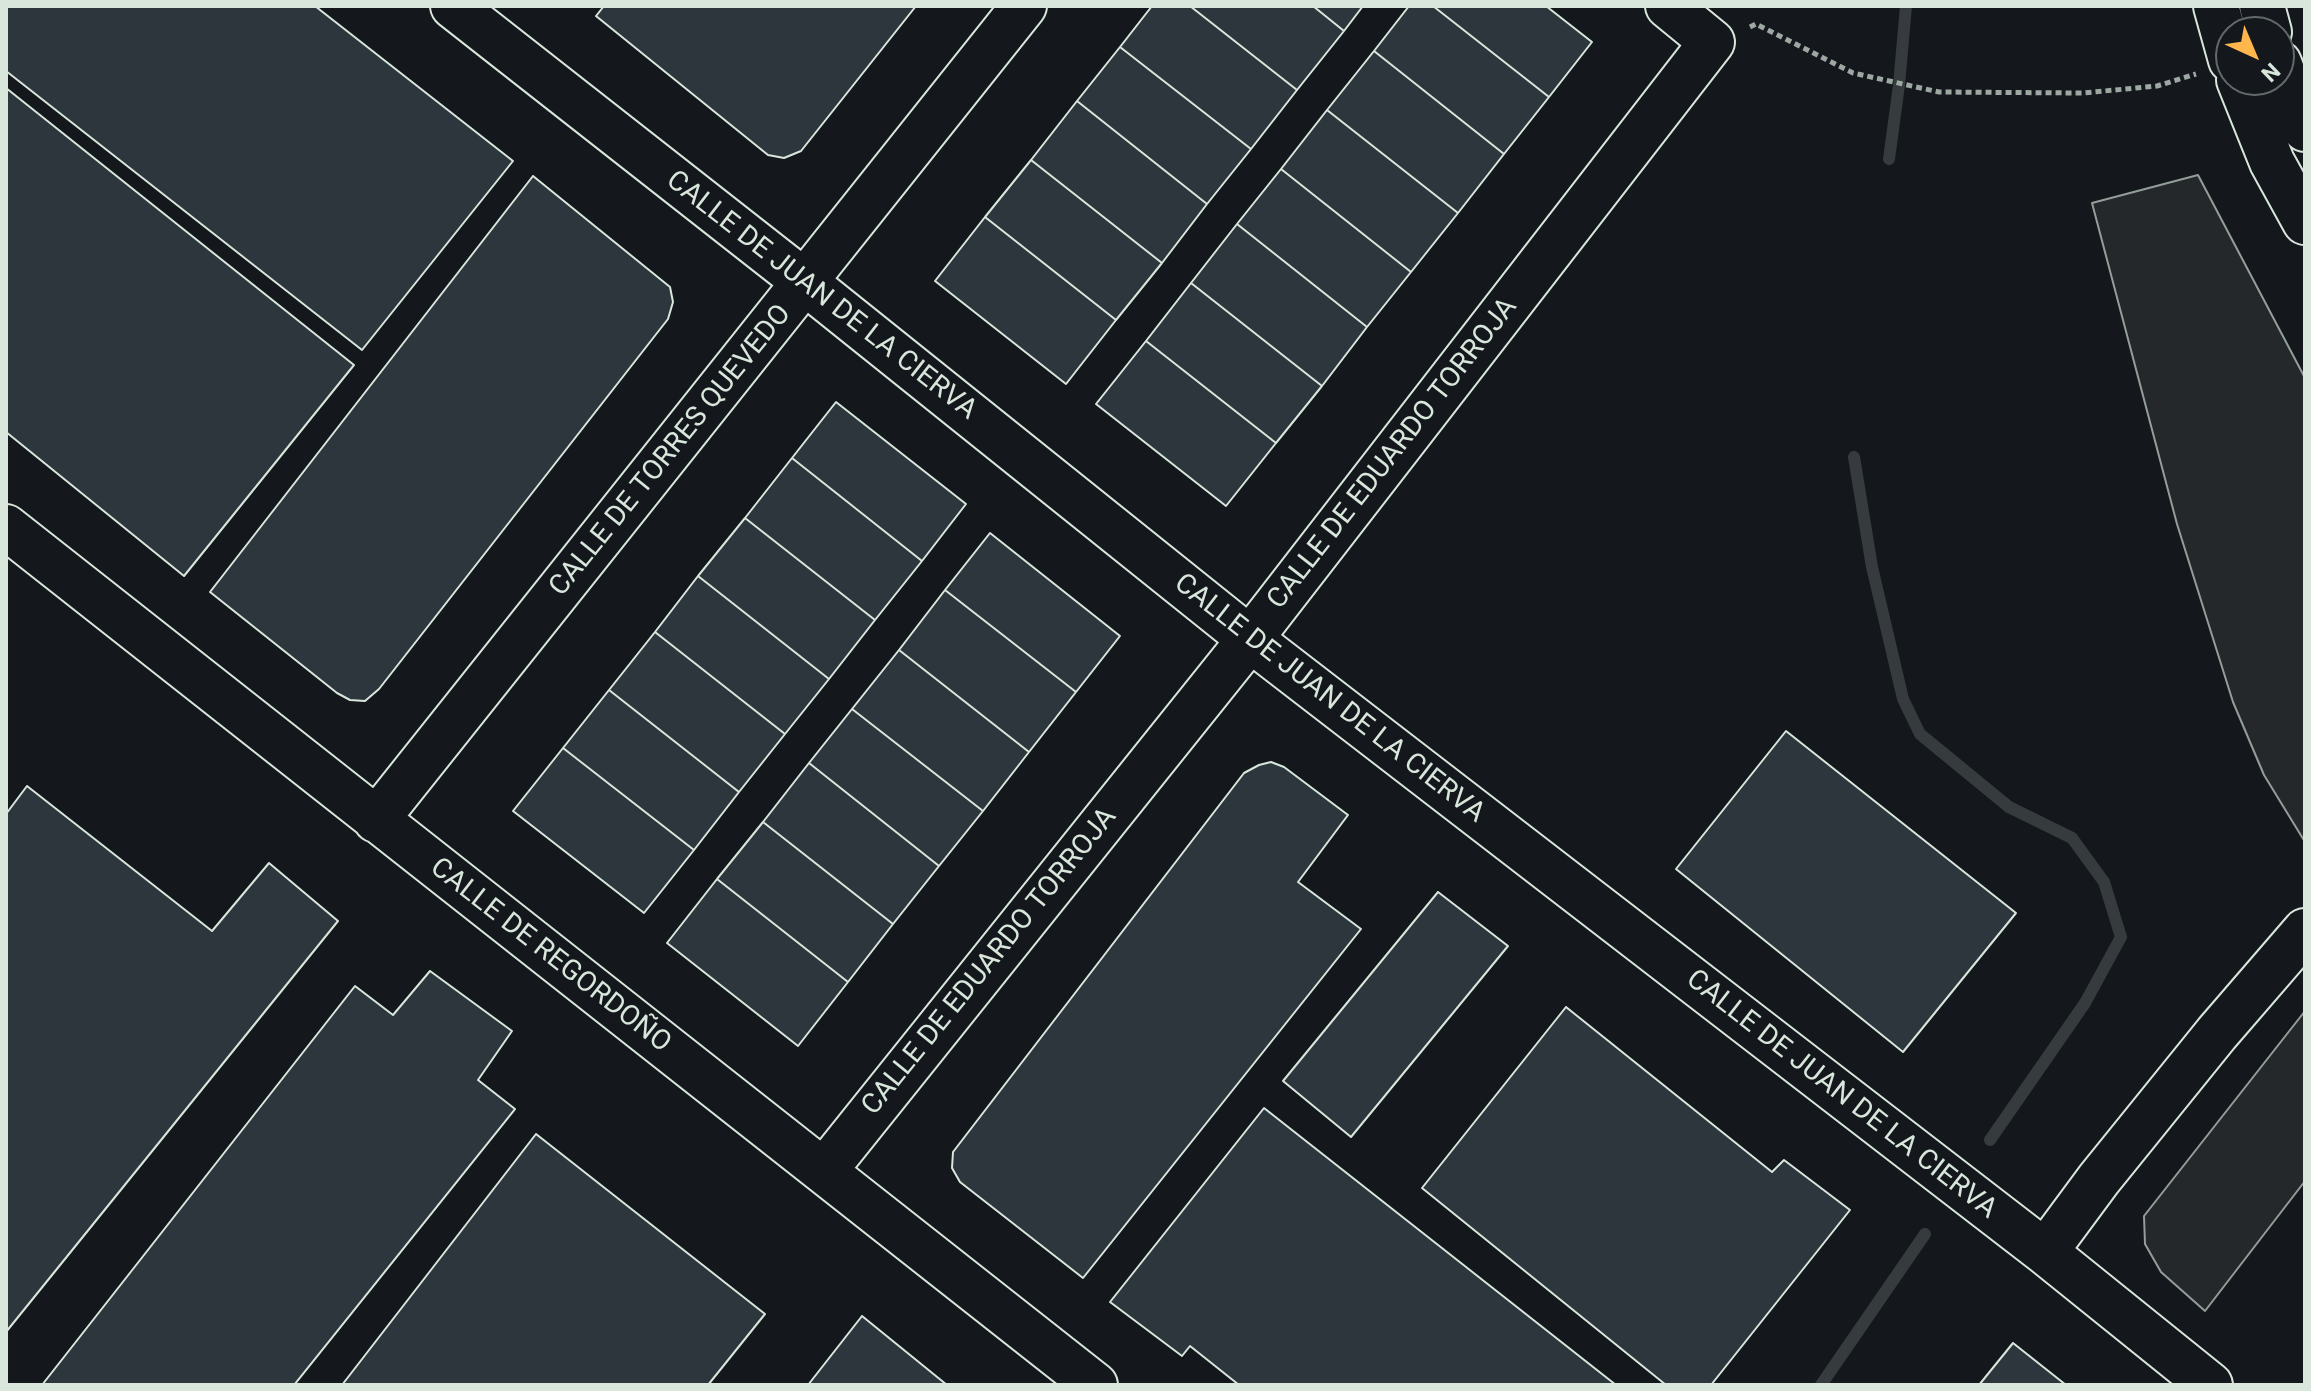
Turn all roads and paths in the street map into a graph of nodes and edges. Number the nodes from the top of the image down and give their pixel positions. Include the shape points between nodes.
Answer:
1 (453, 6) edge
2 (1024, 6) edge
3 (1668, 6) edge
4 (1712, 42) junction
5 (2215, 73) edge
6 (2237, 96) edge
7 (2292, 96) edge
8 (2305, 129) edge
9 (2305, 222) edge
10 (806, 283) junction
11 (6, 527) edge
12 (1250, 639) junction
13 (376, 820) junction
14 (2305, 931) edge
15 (824, 1171) junction
16 (2045, 1252) junction
17 (1095, 1385) edge
18 (2210, 1385) edge

1 - 10 street, CALLE DE JUAN DE LA CIERVA
2 - 10 street, CALLE DE TORRES QUEVEDO
3 - 4 street
4 - 5 path via 1756,24 1853,73 1939,92 2083,93 2157,86
4 - 12 street, CALLE DE EDUARDO TORROJA
6 - 9 street
7 - 8 street
10 - 12 street, CALLE DE JUAN DE LA CIERVA
10 - 13 street, CALLE DE TORRES QUEVEDO
11 - 13 street, CALLE DE REGORDOÑO
12 - 15 street, CALLE DE EDUARDO TORROJA
12 - 16 street, CALLE DE JUAN DE LA CIERVA
13 - 15 street, CALLE DE REGORDOÑO
14 - 16 street
15 - 17 street, CALLE DE REGORDOÑO
16 - 18 street, CALLE DE JUAN DE LA CIERVA

